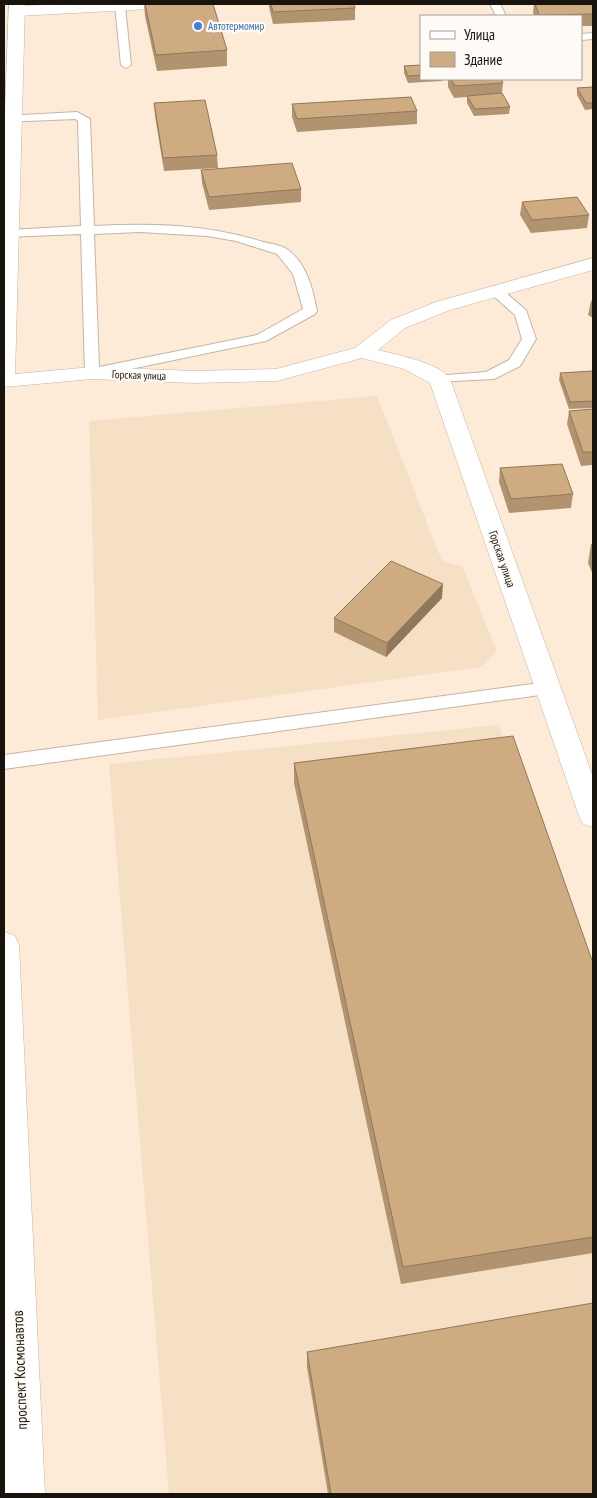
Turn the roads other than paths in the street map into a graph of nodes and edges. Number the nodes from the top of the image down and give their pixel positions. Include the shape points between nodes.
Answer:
1 (148, 4) edge
2 (120, 6) junction
3 (17, 7) edge
4 (126, 65) dead end
5 (8, 119) edge
6 (87, 231) junction
7 (8, 234) junction
8 (5, 263) edge
9 (593, 264) edge
10 (494, 290) junction
11 (362, 352) junction
12 (92, 373) junction
13 (4, 376) edge
14 (439, 379) junction
15 (4, 381) edge
16 (547, 688) junction
17 (4, 762) edge
18 (593, 816) edge
19 (4, 945) edge
20 (9, 1202) edge
21 (25, 1494) edge

1 - 2 street
2 - 3 street
2 - 4 lane
3 - 5 street
5 - 6 lane via 77,115 84,119
5 - 7 street
6 - 7 lane
6 - 12 lane
6 - 12 lane via 182,229 249,239 284,253 305,281 310,311 261,338
7 - 8 street
8 - 13 street
9 - 10 street, Горская улица
10 - 11 street, Горская улица via 398,324
10 - 14 lane via 520,312 529,339 516,363 489,376
11 - 12 street, Горская улица via 278,375 194,377
11 - 14 street via 410,365
12 - 15 street, Горская улица
14 - 16 street, Горская улица
16 - 17 lane
16 - 18 street, Горская улица
19 - 20 street, проспект Космонавтов
20 - 21 street, проспект Космонавтов

